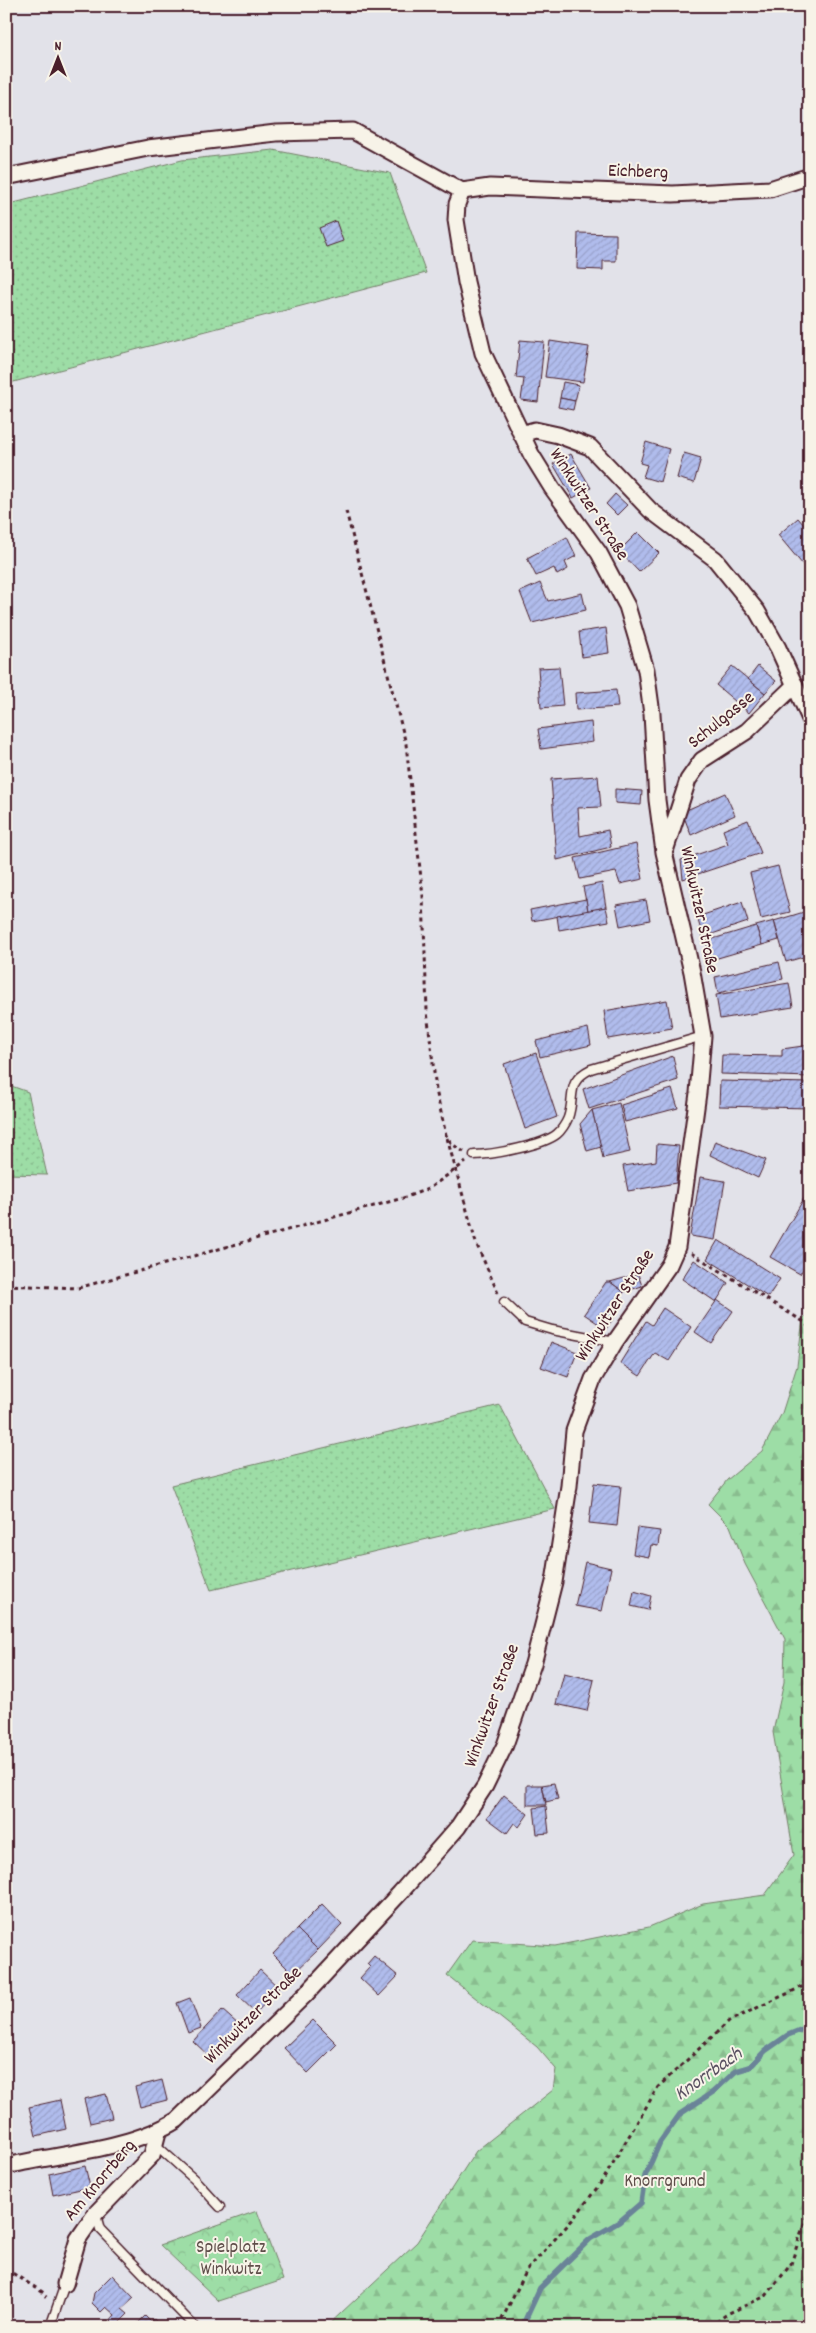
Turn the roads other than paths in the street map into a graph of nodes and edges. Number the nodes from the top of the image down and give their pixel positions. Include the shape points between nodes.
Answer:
1 (810, 176) edge
2 (6, 177) edge
3 (462, 192) junction
4 (521, 434) junction
5 (795, 685) junction
6 (810, 719) edge
7 (664, 852) junction
8 (703, 1036) junction
9 (474, 1155) road end
10 (504, 1302) road end
11 (615, 1342) junction
12 (157, 2138) junction
13 (6, 2166) edge
14 (220, 2207) dead end
15 (96, 2213) junction
16 (65, 2284) joint
17 (50, 2327) edge
18 (195, 2327) edge

1 - 3 street, Eichberg via 770,189 673,194 490,187
2 - 3 street via 148,148 276,133 353,131
3 - 4 street, Winkwitzer Straße via 456,220 466,282 483,353
4 - 5 street via 535,430 590,447 650,510 715,559 756,610
4 - 7 street, Winkwitzer Straße via 552,488 599,553 627,606 646,670
5 - 6 street
5 - 7 street, Schulgasse via 747,732 702,760 688,780
7 - 8 street, Winkwitzer Straße via 692,972
8 - 9 lane via 591,1069 574,1081 568,1120 557,1134 504,1152
8 - 11 street, Winkwitzer Straße via 677,1247 670,1265
10 - 11 lane via 526,1322
11 - 12 street, Winkwitzer Straße via 593,1379 574,1431 554,1582 533,1664 505,1745 485,1786 458,1827 306,1994
12 - 13 street, Winkwitzer Straße via 131,2140
12 - 14 lane
12 - 15 street, Am Knorrberg via 152,2155
15 - 16 street, Am Knorrberg via 78,2239
15 - 18 lane via 100,2229
16 - 17 lane

